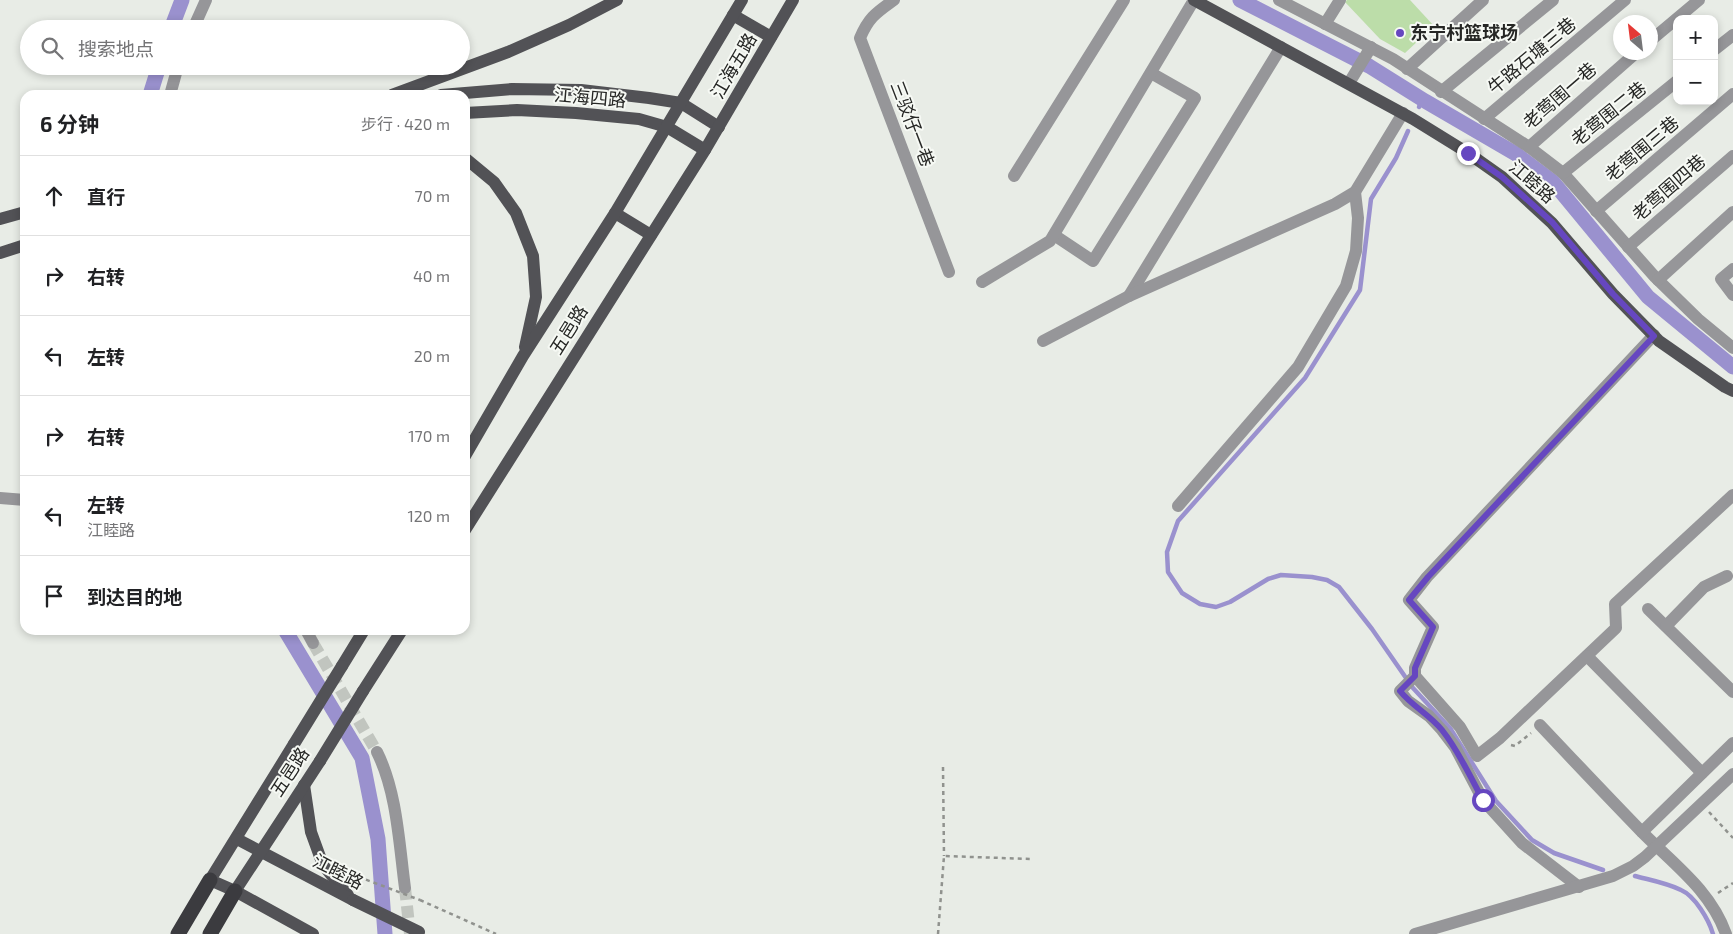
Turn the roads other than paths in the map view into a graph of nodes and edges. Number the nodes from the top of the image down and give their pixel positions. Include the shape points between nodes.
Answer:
1 (206, 0) edge
2 (618, 0) edge
3 (742, 0) edge
4 (793, 0) edge
5 (894, 0) edge
6 (1124, 0) edge
7 (1194, 0) edge
8 (1279, 0) edge
9 (1340, 0) edge
10 (1483, 0) edge
11 (1553, 0) edge
12 (1625, 0) edge
13 (1699, 0) edge
14 (733, 15) junction
15 (197, 20) edge
16 (1325, 24) junction
17 (1658, 34) edge
18 (1733, 35) edge
19 (771, 37) junction
20 (1281, 47) junction
21 (1370, 47) junction
22 (1718, 47) edge
23 (1628, 60) edge
24 (470, 66) edge
25 (1407, 69) junction
26 (1151, 73) junction
27 (176, 75) edge
28 (446, 75) edge
29 (1350, 83) junction
30 (1673, 84) edge
31 (171, 90) edge
32 (405, 90) edge
33 (581, 90) junction
34 (1441, 92) junction
35 (470, 93) edge
36 (1733, 94) edge
37 (681, 104) junction
38 (576, 113) junction
39 (1403, 113) junction
40 (470, 114) edge
41 (1484, 119) junction
42 (667, 127) junction
43 (719, 127) junction
44 (1528, 147) junction
45 (705, 150) junction
46 (1733, 156) edge
47 (470, 162) edge
48 (1564, 173) junction
49 (1014, 176) dead end
50 (1355, 192) junction
51 (1596, 211) junction
52 (1733, 212) edge
53 (615, 213) junction
54 (20, 214) edge
55 (0, 220) edge
56 (651, 235) junction
57 (1054, 235) junction
58 (20, 247) edge
59 (1628, 247) junction
60 (0, 254) edge
61 (1733, 269) edge
62 (949, 272) dead end
63 (1658, 280) junction
64 (982, 282) dead end
65 (1733, 295) edge
66 (1129, 296) junction
67 (1654, 336) junction
68 (1043, 341) dead end
69 (1733, 348) edge
70 (523, 356) junction
71 (1733, 391) edge
72 (470, 447) edge
73 (1733, 495) edge
74 (0, 498) edge
75 (20, 500) edge
76 (1178, 506) dead end
77 (470, 522) edge
78 (1731, 576) edge
79 (1648, 609) dead end
80 (1666, 626) junction
81 (309, 635) edge
82 (361, 635) edge
83 (399, 635) edge
84 (313, 643) tunnel mouth
85 (1587, 656) junction
86 (1415, 677) junction
87 (1733, 692) edge
88 (1540, 726) dead end
89 (1733, 743) edge
90 (376, 752) tunnel mouth
91 (1702, 773) junction
92 (1733, 774) edge
93 (304, 786) junction
94 (1642, 832) junction
95 (237, 838) junction
96 (1657, 846) junction
97 (261, 852) junction
98 (210, 880) junction
99 (1579, 886) junction
100 (405, 888) tunnel mouth
101 (236, 891) junction
102 (353, 900) junction
103 (422, 933) edge
104 (178, 934) edge
105 (210, 934) edge
106 (313, 934) edge
107 (1415, 934) edge
108 (1726, 934) edge

1 - 15 street
2 - 24 main road via 569,25
3 - 14 main road, 江海五路
4 - 19 main road, 江海五路
5 - 62 street, 三驳仔一巷 via 873,15 860,38
6 - 49 street
7 - 20 main road, 江睦路
7 - 26 street
8 - 16 street
9 - 16 street
10 - 25 street
11 - 34 street
12 - 41 street, 牛路石塘三巷
13 - 17 street
14 - 19 main road
14 - 37 main road, 江海五路
16 - 21 street
18 - 22 street
19 - 43 main road, 江海五路
20 - 29 main road, 江睦路
20 - 66 street
21 - 25 street
21 - 29 street
23 - 44 street, 老莺围一巷
25 - 34 street
26 - 57 street
26 - 57 street via 1195,98 1093,261
27 - 31 street
28 - 32 main road
29 - 39 main road, 江睦路
30 - 48 street, 老莺围二巷
33 - 35 main road, 江海四路 via 512,89
33 - 37 main road, 江海四路
33 - 38 main road
34 - 41 street
36 - 51 street, 老莺围三巷
37 - 42 main road, 江海五路
37 - 43 main road
38 - 40 main road, 江海四路 via 517,110
38 - 42 main road, 江海四路 via 639,119
39 - 50 street
39 - 67 main road, 江睦路 via 1502,177 1552,222 1613,294
41 - 44 street
42 - 45 main road, 江海四路
42 - 53 main road, 五邑路
43 - 45 main road, 江海五路
44 - 48 street
45 - 56 main road, 五邑路
46 - 59 street, 老莺围四巷
47 - 70 main road via 494,182 511,205 533,256 536,297
48 - 51 street
50 - 66 street via 1335,204
50 - 76 street via 1358,218 1356,251 1346,286 1298,367
51 - 59 street
52 - 63 street
53 - 56 main road
53 - 70 main road, 五邑路
54 - 55 main road
56 - 77 main road, 五邑路
57 - 64 street via 1050,241
58 - 60 main road
59 - 63 street
61 - 65 street via 1721,279
63 - 69 street
66 - 68 street
67 - 71 main road, 江睦路
67 - 86 street via 1409,600 1433,627 1415,668
70 - 72 main road, 五邑路
73 - 85 street via 1614,604 1616,628
74 - 75 street
78 - 80 street via 1704,587
79 - 80 street
80 - 87 street
81 - 84 street
82 - 95 main road, 五邑路, bridge
83 - 93 main road, 五邑路, bridge
85 - 86 street via 1477,756 1460,727
85 - 91 street
86 - 99 street via 1400,691 1442,730 1483,800 1522,843
88 - 94 street
89 - 91 street
90 - 100 street via 384,767 395,813
91 - 94 street
92 - 96 street
93 - 97 main road, 五邑路
93 - 102 main road via 311,832 323,864
94 - 96 street
95 - 97 main road, 江睦路
95 - 98 main road, 五邑路
96 - 99 street via 1634,866
96 - 108 street via 1708,899
97 - 101 main road, 五邑路
97 - 102 main road, 江睦路
98 - 101 main road
98 - 104 highway, 五邑路
99 - 107 street
101 - 105 highway, 五邑路
101 - 106 main road
102 - 103 main road, 江睦路, bridge

